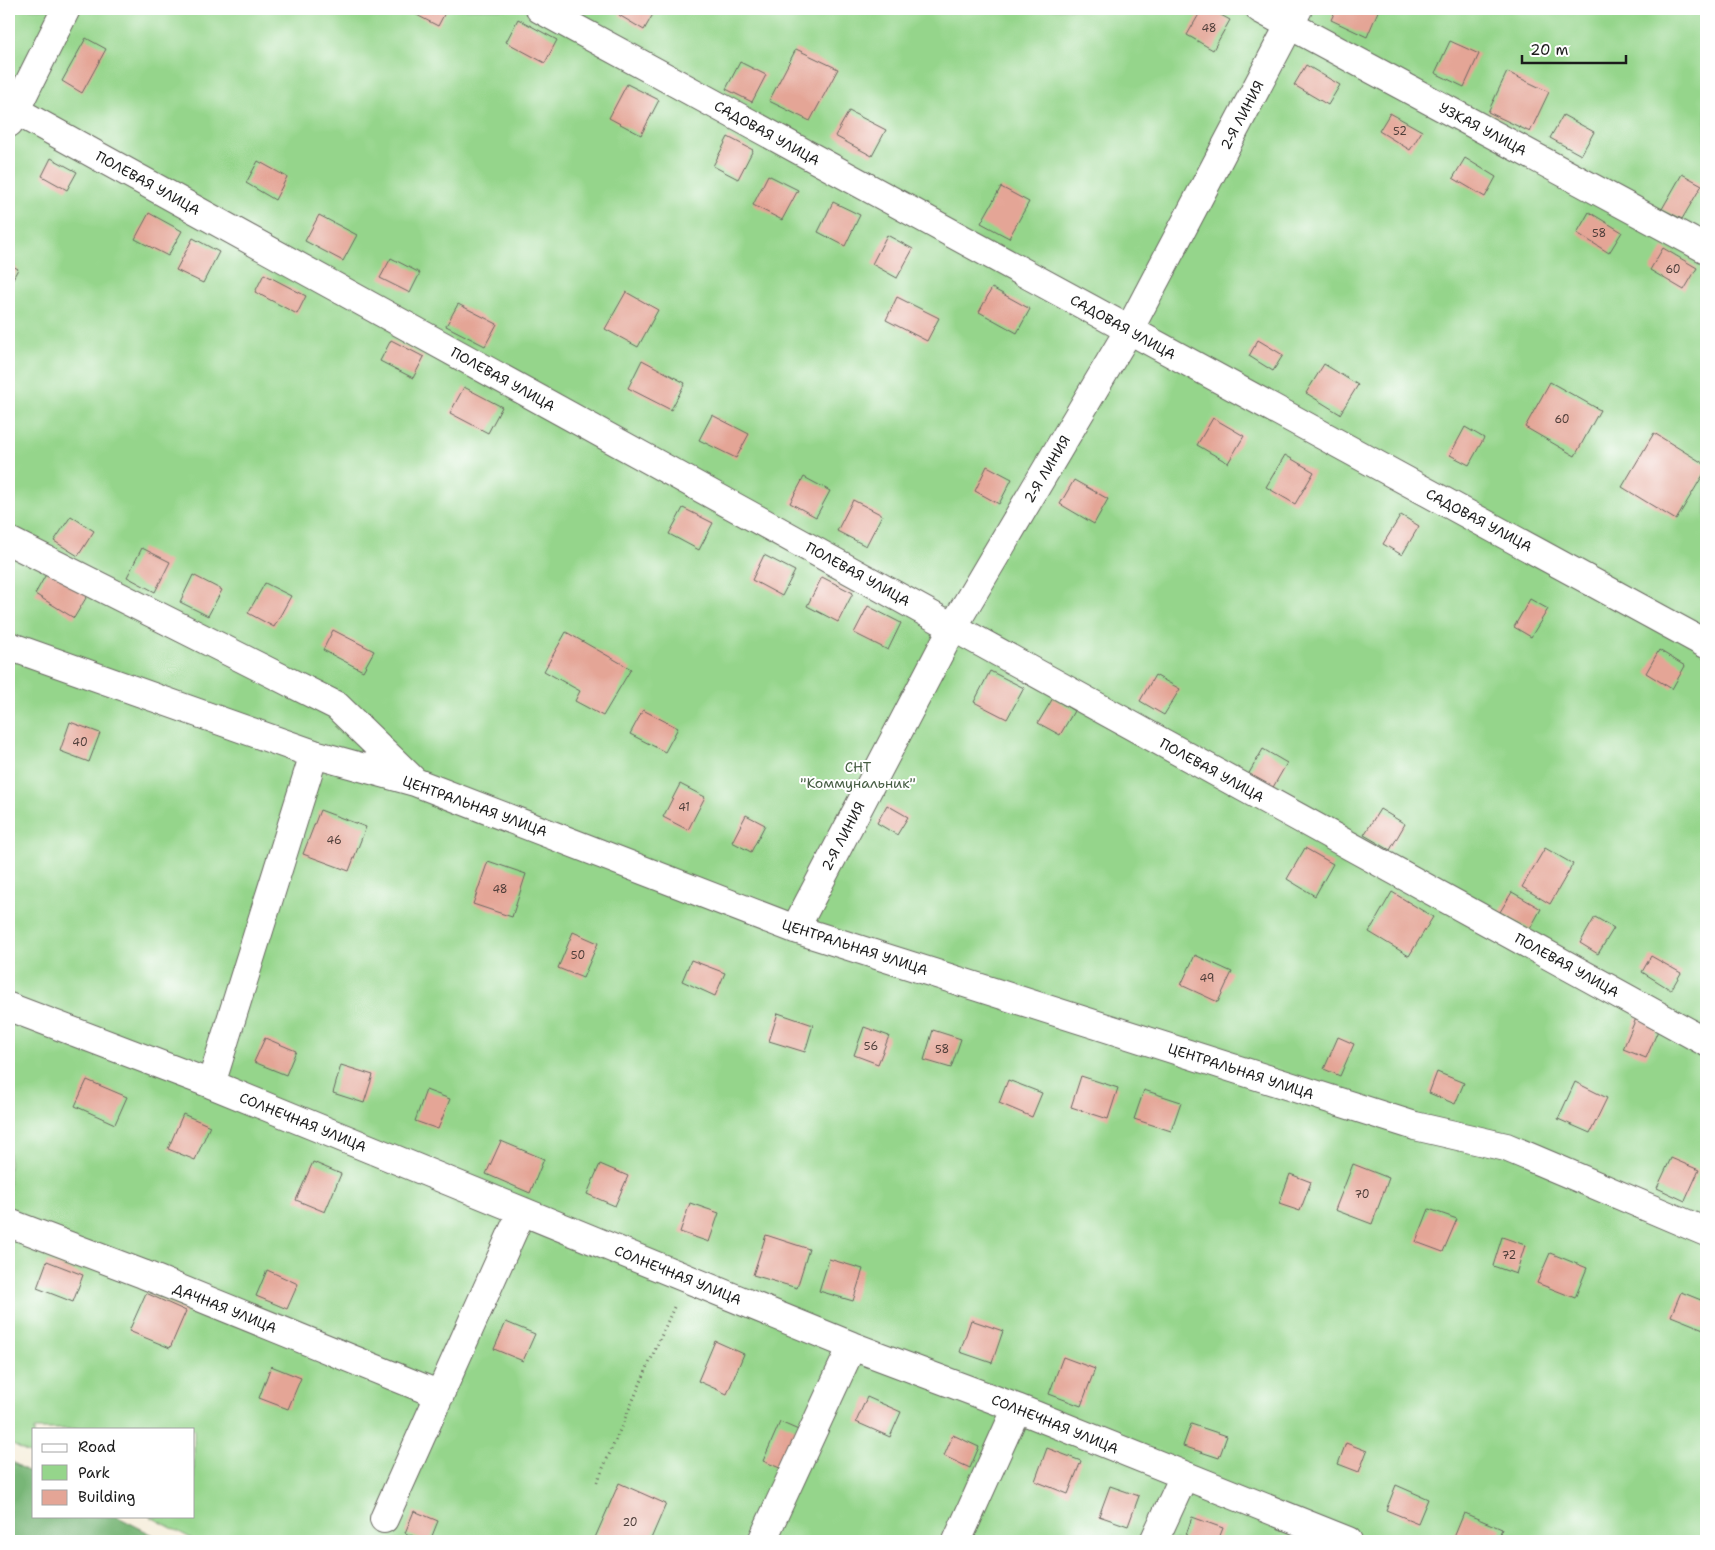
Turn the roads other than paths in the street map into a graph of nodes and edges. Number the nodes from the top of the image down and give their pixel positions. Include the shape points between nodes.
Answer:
1 (66, 9) edge
2 (540, 9) edge
3 (1260, 9) edge
4 (1294, 17) edge
5 (11, 113) edge
6 (1706, 249) edge
7 (1129, 330) junction
8 (9, 541) edge
9 (953, 627) junction
10 (1706, 644) edge
11 (9, 646) edge
12 (314, 754) junction
13 (415, 782) junction
14 (795, 929) junction
15 (9, 1007) edge
16 (1706, 1042) edge
17 (211, 1084) junction
18 (522, 1211) junction
19 (9, 1223) edge
20 (1706, 1232) edge
21 (852, 1346) junction
22 (440, 1395) junction
23 (1017, 1408) junction
24 (1184, 1476) junction
25 (384, 1519) dead end
26 (762, 1541) edge
27 (957, 1541) edge
28 (1154, 1541) edge
29 (1348, 1541) edge

1 - 5 street
2 - 7 street, САДОВАЯ УЛИЦА
3 - 4 street, УЗКАЯ УЛИЦА
4 - 6 street, УЗКАЯ УЛИЦА
4 - 7 street, 2-Я ЛИНИЯ
5 - 9 street, ПОЛЕВАЯ УЛИЦА
7 - 9 street, 2-Я ЛИНИЯ
7 - 10 street, САДОВАЯ УЛИЦА
8 - 13 street via 337,706
9 - 14 street, 2-Я ЛИНИЯ
9 - 16 street, ПОЛЕВАЯ УЛИЦА
11 - 12 street, ЦЕНТРАЛЬНАЯ УЛИЦА
12 - 13 street, ЦЕНТРАЛЬНАЯ УЛИЦА
12 - 17 street
13 - 14 street, ЦЕНТРАЛЬНАЯ УЛИЦА
14 - 20 street, ЦЕНТРАЛЬНАЯ УЛИЦА via 1415,1126 1506,1147
15 - 17 street, СОЛНЕЧНАЯ УЛИЦА
17 - 18 street, СОЛНЕЧНАЯ УЛИЦА
18 - 21 street, СОЛНЕЧНАЯ УЛИЦА
18 - 22 street
19 - 22 street, ДАЧНАЯ УЛИЦА
21 - 23 street, СОЛНЕЧНАЯ УЛИЦА
21 - 26 street
22 - 25 street
23 - 24 street, СОЛНЕЧНАЯ УЛИЦА
23 - 27 street
24 - 28 street
24 - 29 street, СОЛНЕЧНАЯ УЛИЦА

